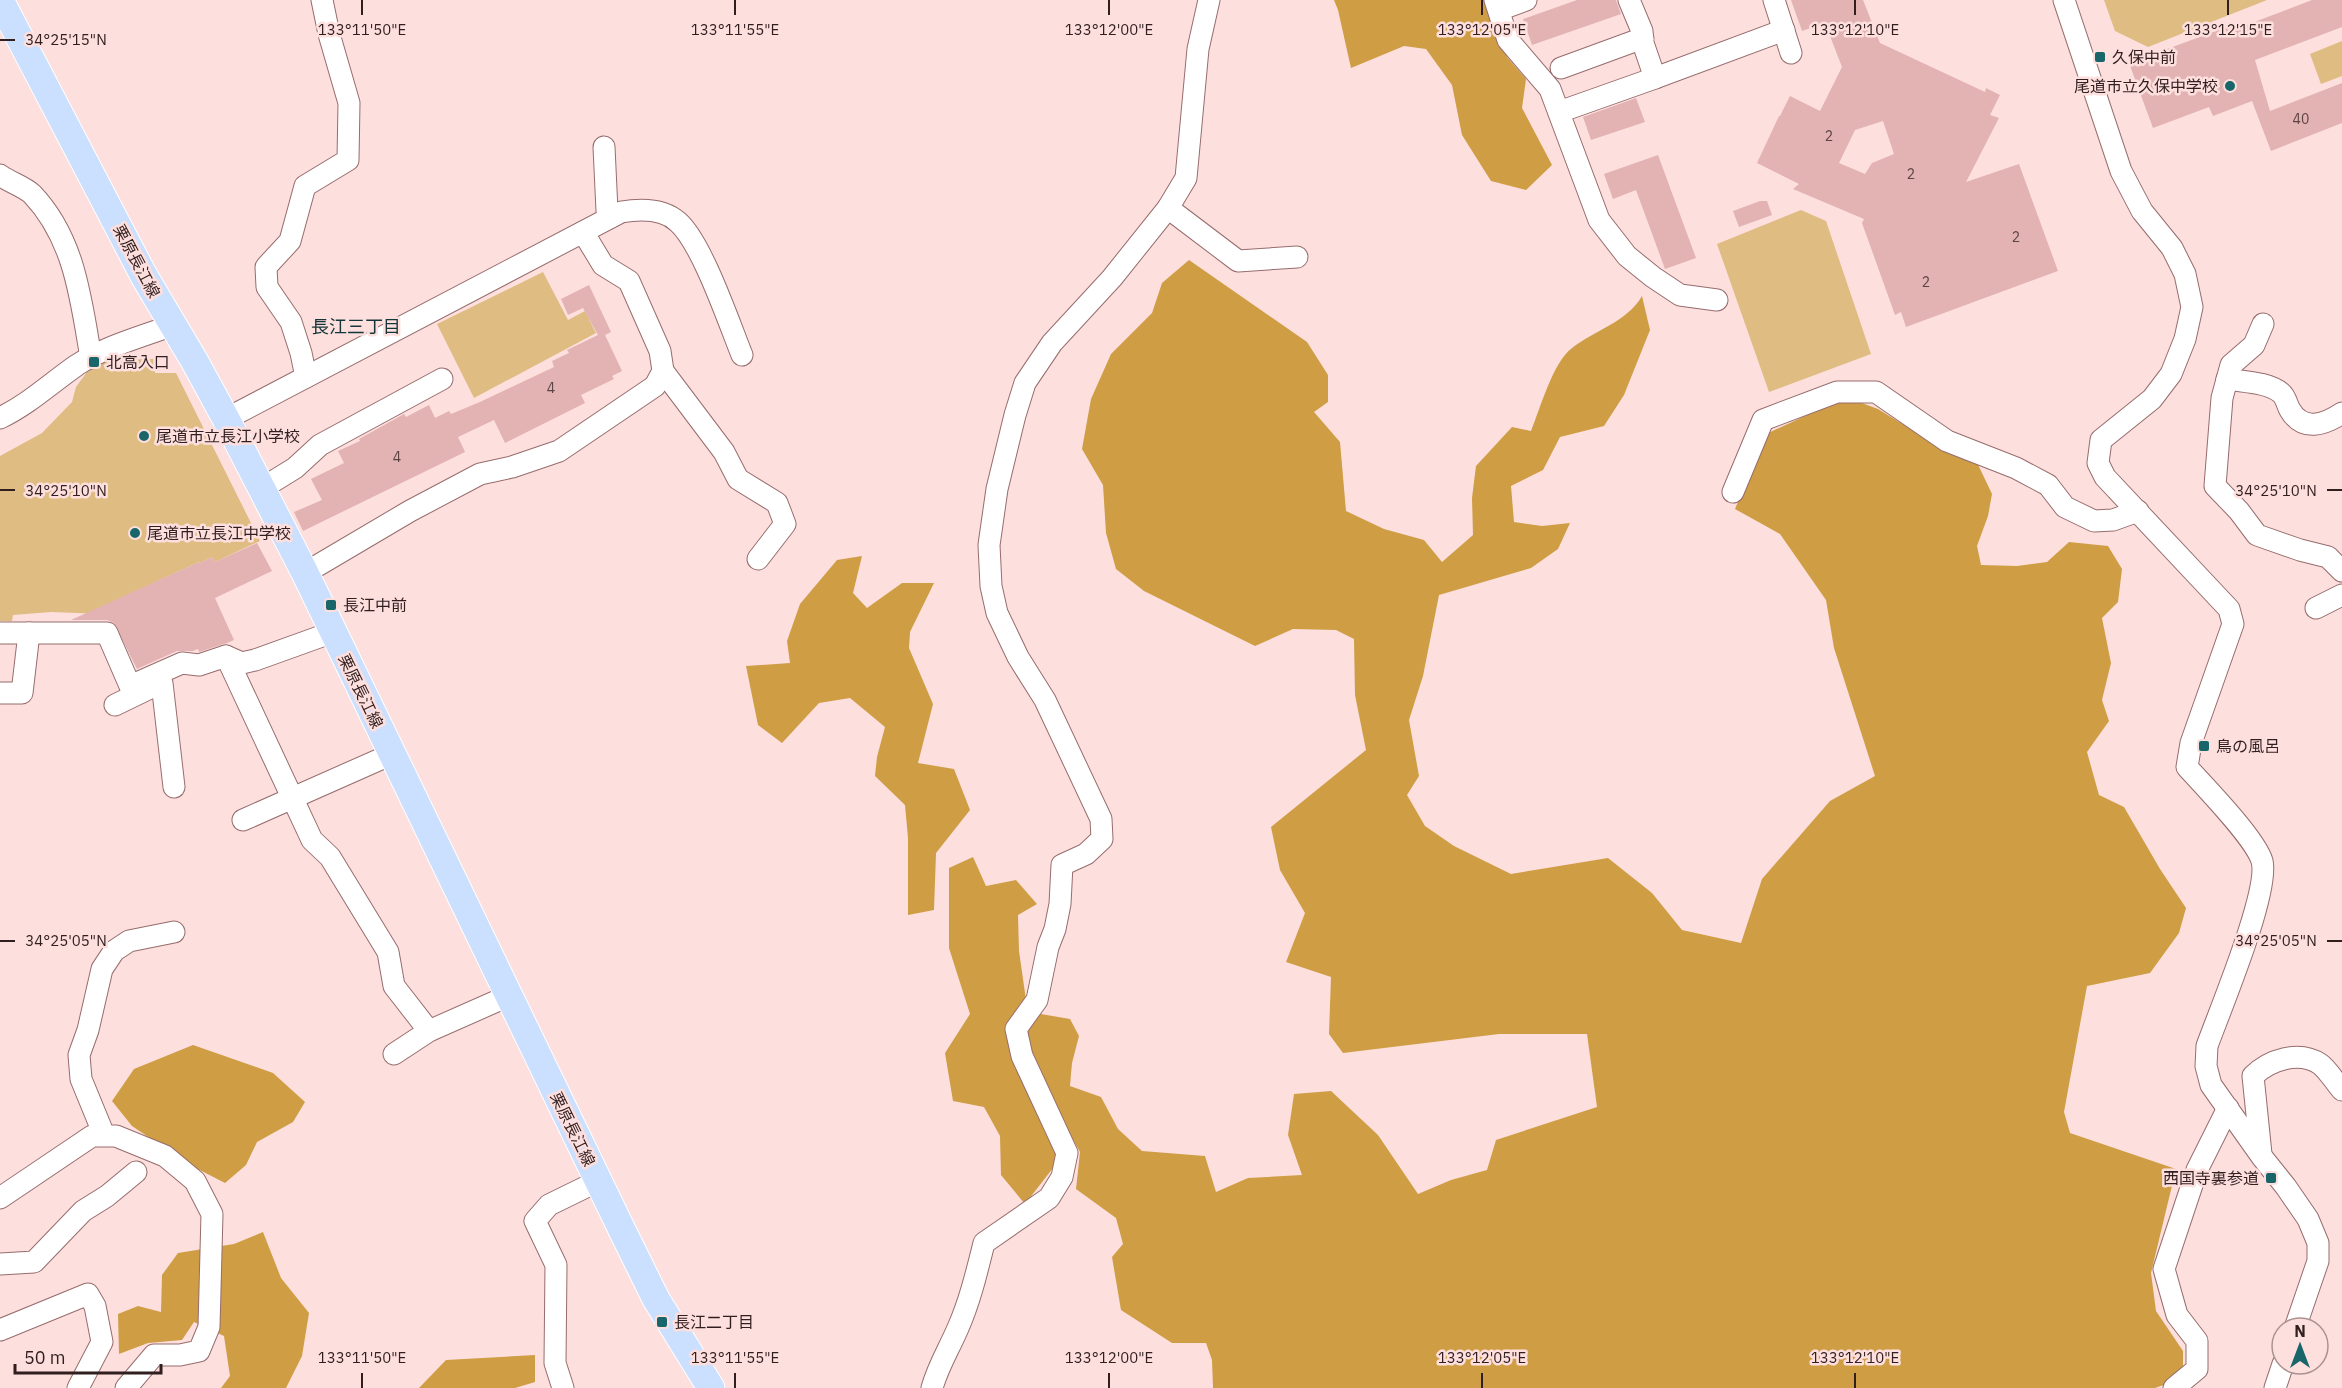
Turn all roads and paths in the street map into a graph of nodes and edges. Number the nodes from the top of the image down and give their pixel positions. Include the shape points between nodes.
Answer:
1 (0, 0) edge
2 (322, 0) edge
3 (1209, 0) edge
4 (1526, 0) edge
5 (1629, 0) edge
6 (1774, 0) edge
7 (2064, 0) edge
8 (1497, 5) edge
9 (1784, 30) junction
10 (1643, 38) junction
11 (1791, 53) dead end
12 (1561, 68) dead end
13 (1655, 78) junction
14 (1558, 112) junction
15 (604, 147) dead end
16 (0, 175) edge
17 (1167, 208) junction
18 (611, 217) junction
19 (583, 232) junction
20 (1297, 257) dead end
21 (1717, 300) dead end
22 (2263, 324) dead end
23 (173, 325) junction
24 (742, 355) dead end
25 (91, 358) junction
26 (663, 371) junction
27 (306, 377) junction
28 (442, 379) dead end
29 (2227, 380) junction
30 (2342, 413) edge
31 (0, 418) edge
32 (226, 419) junction
33 (261, 489) junction
34 (1733, 492) dead end
35 (2138, 511) junction
36 (758, 558) dead end
37 (2342, 571) edge
38 (305, 573) junction
39 (2342, 595) edge
40 (2316, 608) dead end
41 (333, 632) junction
42 (0, 633) edge
43 (28, 633) junction
44 (226, 656) junction
45 (199, 665) junction
46 (162, 683) junction
47 (0, 693) edge
48 (115, 705) dead end
49 (392, 754) junction
50 (174, 788) dead end
51 (293, 798) junction
52 (243, 820) dead end
53 (174, 932) dead end
54 (508, 996) junction
55 (429, 1031) junction
56 (394, 1054) dead end
57 (2342, 1090) edge
58 (2228, 1108) junction
59 (104, 1135) junction
60 (2262, 1157) junction
61 (136, 1172) dead end
62 (598, 1181) junction
63 (0, 1198) edge
64 (0, 1264) edge
65 (2299, 1316) edge
66 (0, 1330) edge
67 (78, 1388) edge
68 (126, 1388) edge
69 (563, 1388) edge
70 (711, 1388) edge
71 (932, 1388) edge
72 (2174, 1388) edge

1 - 23 main road, 栗原長江線
2 - 27 street via 349,103 348,160 304,186 290,241 266,267 267,287 291,322
3 - 17 street via 1198,49 1186,178
4 - 8 street
5 - 10 street
6 - 9 street
7 - 35 street via 2121,171 2142,211 2172,248 2185,274 2193,307 2171,374 2152,399 2101,440 2098,462 2105,477
8 - 14 street via 1508,40 1550,89
9 - 11 street
9 - 13 street
10 - 12 street
10 - 13 street
13 - 14 street
14 - 21 street via 1599,220 1627,256 1680,295
15 - 18 street via 607,211
16 - 25 street via 31,193 63,238 78,284
17 - 20 street via 1238,261
17 - 71 street via 1112,278 1052,344 1025,383 995,500 989,544 997,613 1045,700 1101,819 1102,839 1086,854 1062,865 1060,904 1037,1000 1016,1029 1022,1056 1067,1153 1062,1177 1049,1198 984,1243 959,1327 938,1367
18 - 19 street
18 - 24 street via 640,209 678,221 695,242
19 - 26 street via 603,265 630,281 660,351
19 - 27 street
22 - 29 street via 2254,345 2231,365
23 - 25 street
23 - 32 main road, 栗原長江線
25 - 31 street
26 - 36 street via 724,452 738,479 777,503 785,524
26 - 38 street via 655,386 559,450 480,474
27 - 32 street
28 - 33 street via 320,445 296,468
29 - 30 street via 2268,386 2283,394 2291,412 2305,424 2317,425
29 - 37 street via 2215,486 2257,534 2328,557
32 - 33 main road, 栗原長江線
33 - 38 main road, 栗原長江線
34 - 35 street via 1763,420 1838,392 1876,392 1947,441 2048,485 2065,507 2094,521 2113,520
35 - 58 street via 2229,609 2233,624 2191,743 2187,767 2245,834 2261,859 2264,876 2207,1046 2206,1066 2211,1085
38 - 41 main road, 栗原長江線
39 - 40 street
41 - 44 street via 242,663
41 - 49 main road, 栗原長江線
42 - 43 street
43 - 45 street via 107,633 130,686 182,663
43 - 47 street via 22,693
44 - 45 street
44 - 51 street
45 - 46 street
46 - 48 street
46 - 50 street
49 - 51 street
49 - 54 main road, 栗原長江線
51 - 52 street
51 - 55 street via 312,840 330,857 388,952 394,986
53 - 59 street via 129,941 114,951 102,969 79,1055 81,1079
54 - 55 street
54 - 62 main road, 栗原長江線
55 - 56 street
57 - 60 street via 2320,1064 2295,1056 2263,1067 2253,1076
58 - 60 street
58 - 72 street via 2197,1170 2164,1269 2177,1315 2197,1341 2197,1369
59 - 63 street via 92,1136
59 - 68 street via 165,1156 195,1181 212,1214 209,1327 199,1351 154,1355
60 - 65 street via 2308,1219 2318,1243 2318,1261
61 - 64 street via 83,1211 34,1262
62 - 69 street via 549,1205 535,1221 556,1265 555,1363
62 - 70 main road, 栗原長江線 via 656,1299
66 - 67 street via 88,1294 96,1306 102,1342

